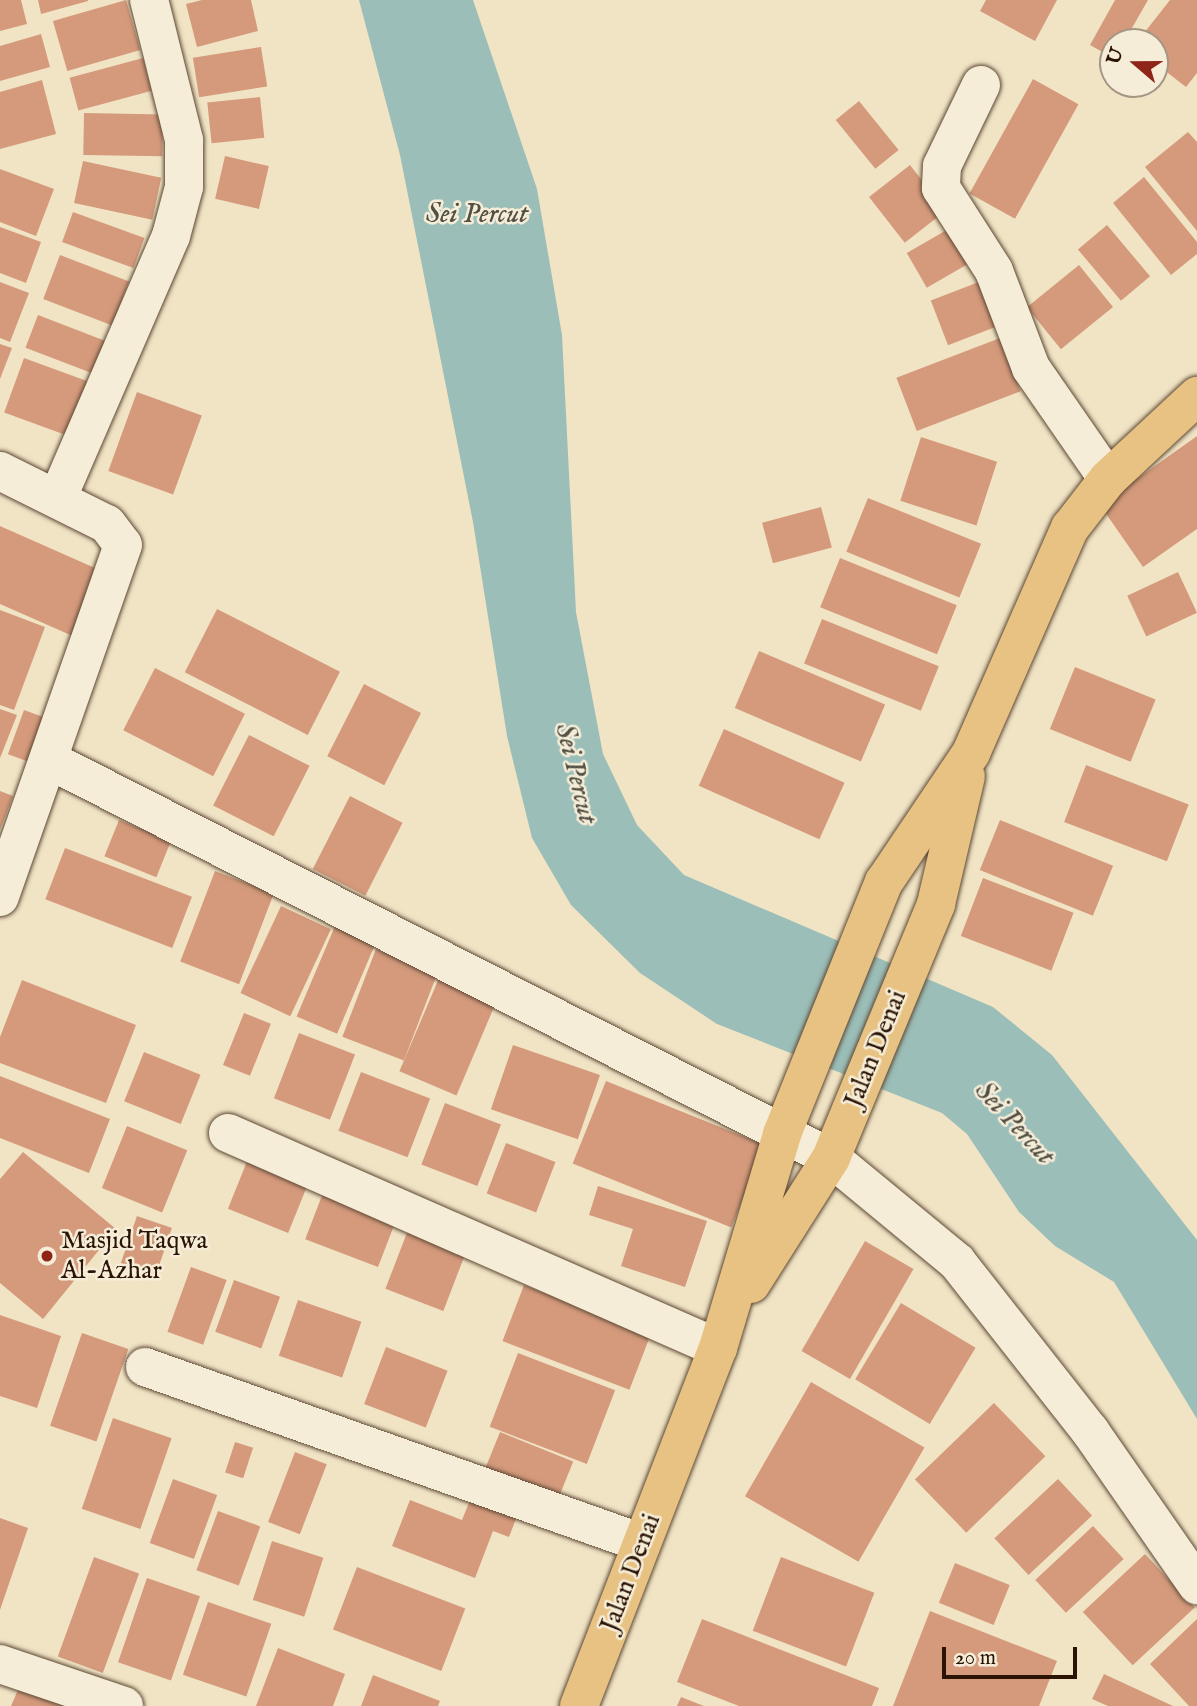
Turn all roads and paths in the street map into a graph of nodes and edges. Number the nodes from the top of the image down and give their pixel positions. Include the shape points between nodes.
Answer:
1 (149, 0) edge
2 (981, 85) dead end
3 (1197, 396) edge
4 (0, 471) edge
5 (1108, 478) junction
6 (58, 497) junction
7 (971, 753) junction
8 (51, 761) junction
9 (0, 897) edge
10 (228, 1133) dead end
11 (782, 1134) junction
12 (831, 1158) junction
13 (722, 1334) junction
14 (145, 1367) dead end
15 (642, 1543) junction
16 (1197, 1586) edge
17 (0, 1664) edge
18 (124, 1706) edge
19 (579, 1706) edge

1 - 6 street via 184,140 184,187 171,236
2 - 5 street via 942,166 941,188 994,271 1031,368
3 - 5 main road, Jalan Denai
4 - 6 street
5 - 7 main road, Jalan Denai via 1070,528
6 - 8 street via 107,524 123,545
7 - 11 main road, Jalan Denai via 884,881
7 - 12 main road, Jalan Denai via 936,904
8 - 9 street
8 - 11 street
10 - 13 street
11 - 12 street
11 - 13 main road, Jalan Denai
12 - 13 main road, Jalan Denai
12 - 16 street via 957,1262 1090,1432
13 - 15 main road, Jalan Denai
14 - 15 street
15 - 19 main road, Jalan Denai
17 - 18 street

